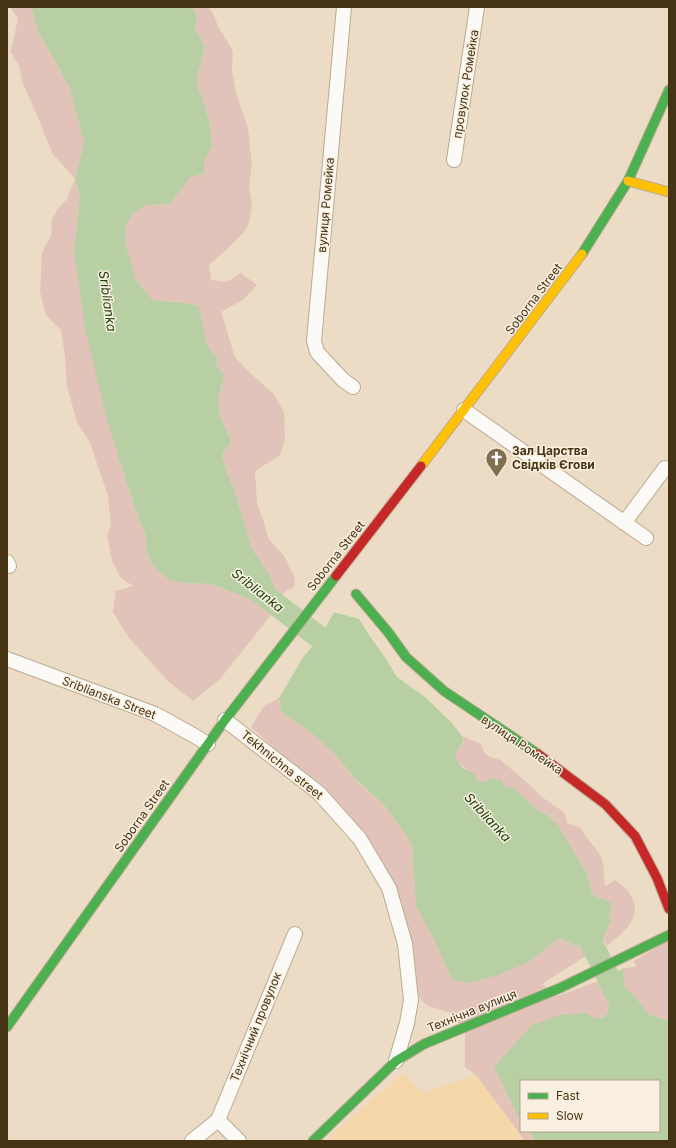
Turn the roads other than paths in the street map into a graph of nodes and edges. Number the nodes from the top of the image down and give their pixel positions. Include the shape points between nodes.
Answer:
1 (344, 7) edge
2 (477, 7) edge
3 (669, 90) edge
4 (454, 160) dead end
5 (628, 181) junction
6 (669, 192) edge
7 (353, 386) dead end
8 (464, 410) junction
9 (665, 468) dead end
10 (624, 523) junction
11 (646, 538) dead end
12 (356, 594) dead end
13 (7, 660) edge
14 (225, 720) junction
15 (208, 744) junction
16 (669, 909) edge
17 (295, 934) dead end
18 (669, 935) edge
19 (7, 1027) edge
20 (396, 1061) junction
21 (218, 1120) junction
22 (192, 1141) edge
23 (239, 1141) edge
24 (313, 1141) edge

1 - 7 street, вулиця Ромейка via 314,341 317,352 343,380
2 - 4 street, провулок Ромейка
3 - 5 main road, Soborna Street
5 - 6 main road
5 - 8 main road, Soborna Street via 580,257
8 - 10 street
8 - 14 main road, Soborna Street
9 - 10 street
10 - 11 street
12 - 16 main road, вулиця Ромейка via 406,657 444,692 539,755 605,804 635,836 657,878
13 - 15 street, Sriblianska Street via 155,714
14 - 15 main road, Soborna Street
14 - 20 street, Tekhnichna street via 319,793 360,839 389,888 405,944 411,1000
15 - 19 main road, Soborna Street
17 - 21 street, Технічний провулок
18 - 20 main road, Технічна вулиця via 560,988 424,1044
20 - 24 main road, Tekhnichna street
21 - 22 street, Технічний провулок
21 - 23 street

